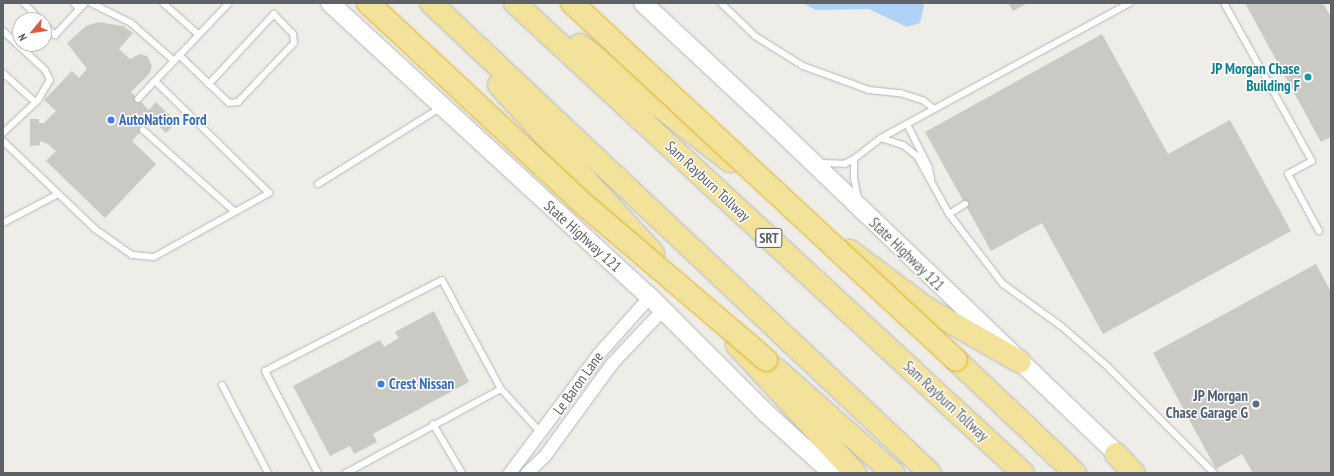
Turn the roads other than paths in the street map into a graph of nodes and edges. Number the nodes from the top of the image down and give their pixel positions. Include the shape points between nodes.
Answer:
1 (24, 3) edge
2 (74, 3) edge
3 (85, 3) edge
4 (91, 3) edge
5 (163, 3) edge
6 (229, 3) edge
7 (330, 3) edge
8 (368, 3) edge
9 (424, 3) edge
10 (431, 3) edge
11 (515, 3) edge
12 (525, 3) edge
13 (572, 3) edge
14 (642, 3) edge
15 (721, 3) edge
16 (1130, 3) edge
17 (1224, 3) edge
18 (80, 9) junction
19 (32, 12) edge
20 (3, 31) edge
21 (52, 33) edge
22 (198, 34) junction
23 (179, 55) junction
24 (173, 60) junction
25 (3, 73) edge
26 (155, 81) junction
27 (209, 84) junction
28 (138, 99) dead end
29 (35, 102) junction
30 (442, 107) junction
31 (934, 109) junction
32 (907, 124) junction
33 (143, 130) dead end
34 (3, 132) edge
35 (881, 138) junction
36 (3, 141) edge
37 (854, 159) junction
38 (813, 162) junction
39 (318, 184) dead end
40 (933, 186) junction
41 (58, 194) junction
42 (966, 204) dead end
43 (235, 212) junction
44 (864, 212) junction
45 (949, 214) junction
46 (3, 223) edge
47 (1319, 231) dead end
48 (650, 297) junction
49 (663, 310) junction
50 (1020, 362) junction
51 (222, 385) dead end
52 (501, 389) junction
53 (433, 424) junction
54 (541, 433) junction
55 (1116, 454) joint
56 (268, 473) edge
57 (318, 473) edge
58 (346, 473) edge
59 (462, 473) edge
60 (510, 473) edge
61 (527, 473) edge
62 (832, 473) edge
63 (855, 473) edge
64 (893, 473) edge
65 (930, 473) edge
66 (1023, 473) edge
67 (1075, 473) edge
68 (1135, 473) edge
69 (1214, 473) edge

1 - 19 lane
2 - 18 lane
3 - 18 lane
4 - 24 lane via 131,23
5 - 22 lane
6 - 22 lane
7 - 30 main road, State Highway 121
8 - 64 highway, bridge via 586,206
9 - 63 highway
10 - 65 highway
11 - 66 highway, Sam Rayburn Tollway / SRT
12 - 50 highway via 926,308
13 - 67 highway, bridge
14 - 38 main road, State Highway 121
15 - 31 lane via 755,36 802,66 869,90 900,93 924,101
16 - 31 lane
17 - 47 lane via 1312,161 1288,174
18 - 21 lane via 54,35
20 - 29 lane via 45,70 50,80 47,89
22 - 23 lane
23 - 24 lane
23 - 27 lane
24 - 26 lane
25 - 29 lane
26 - 28 lane
26 - 43 lane via 269,193
27 - 27 lane via 229,103 238,102 294,43 293,34 274,14
29 - 34 lane
30 - 39 lane
30 - 48 main road, State Highway 121
31 - 32 lane
32 - 35 lane
32 - 40 lane via 929,168
33 - 43 lane
35 - 37 lane
35 - 40 lane via 903,145 916,156
36 - 41 lane
37 - 38 lane via 844,164
37 - 44 lane via 855,191
38 - 44 main road, State Highway 121
40 - 45 lane
41 - 43 lane via 95,229 132,255 154,257
41 - 46 lane
42 - 45 lane
44 - 50 main road, State Highway 121
45 - 69 lane via 1003,284 1061,326 1107,366
48 - 49 main road, State Highway 121
48 - 54 street, Le Baron Lane via 599,354
49 - 61 street, Le Baron Lane via 612,364 545,456
49 - 62 main road, State Highway 121 via 767,414
50 - 55 main road, State Highway 121
51 - 56 lane
52 - 53 lane
52 - 54 lane
52 - 57 lane via 442,280 266,371
53 - 58 lane
53 - 59 lane
54 - 60 street, Le Baron Lane
55 - 68 highway

